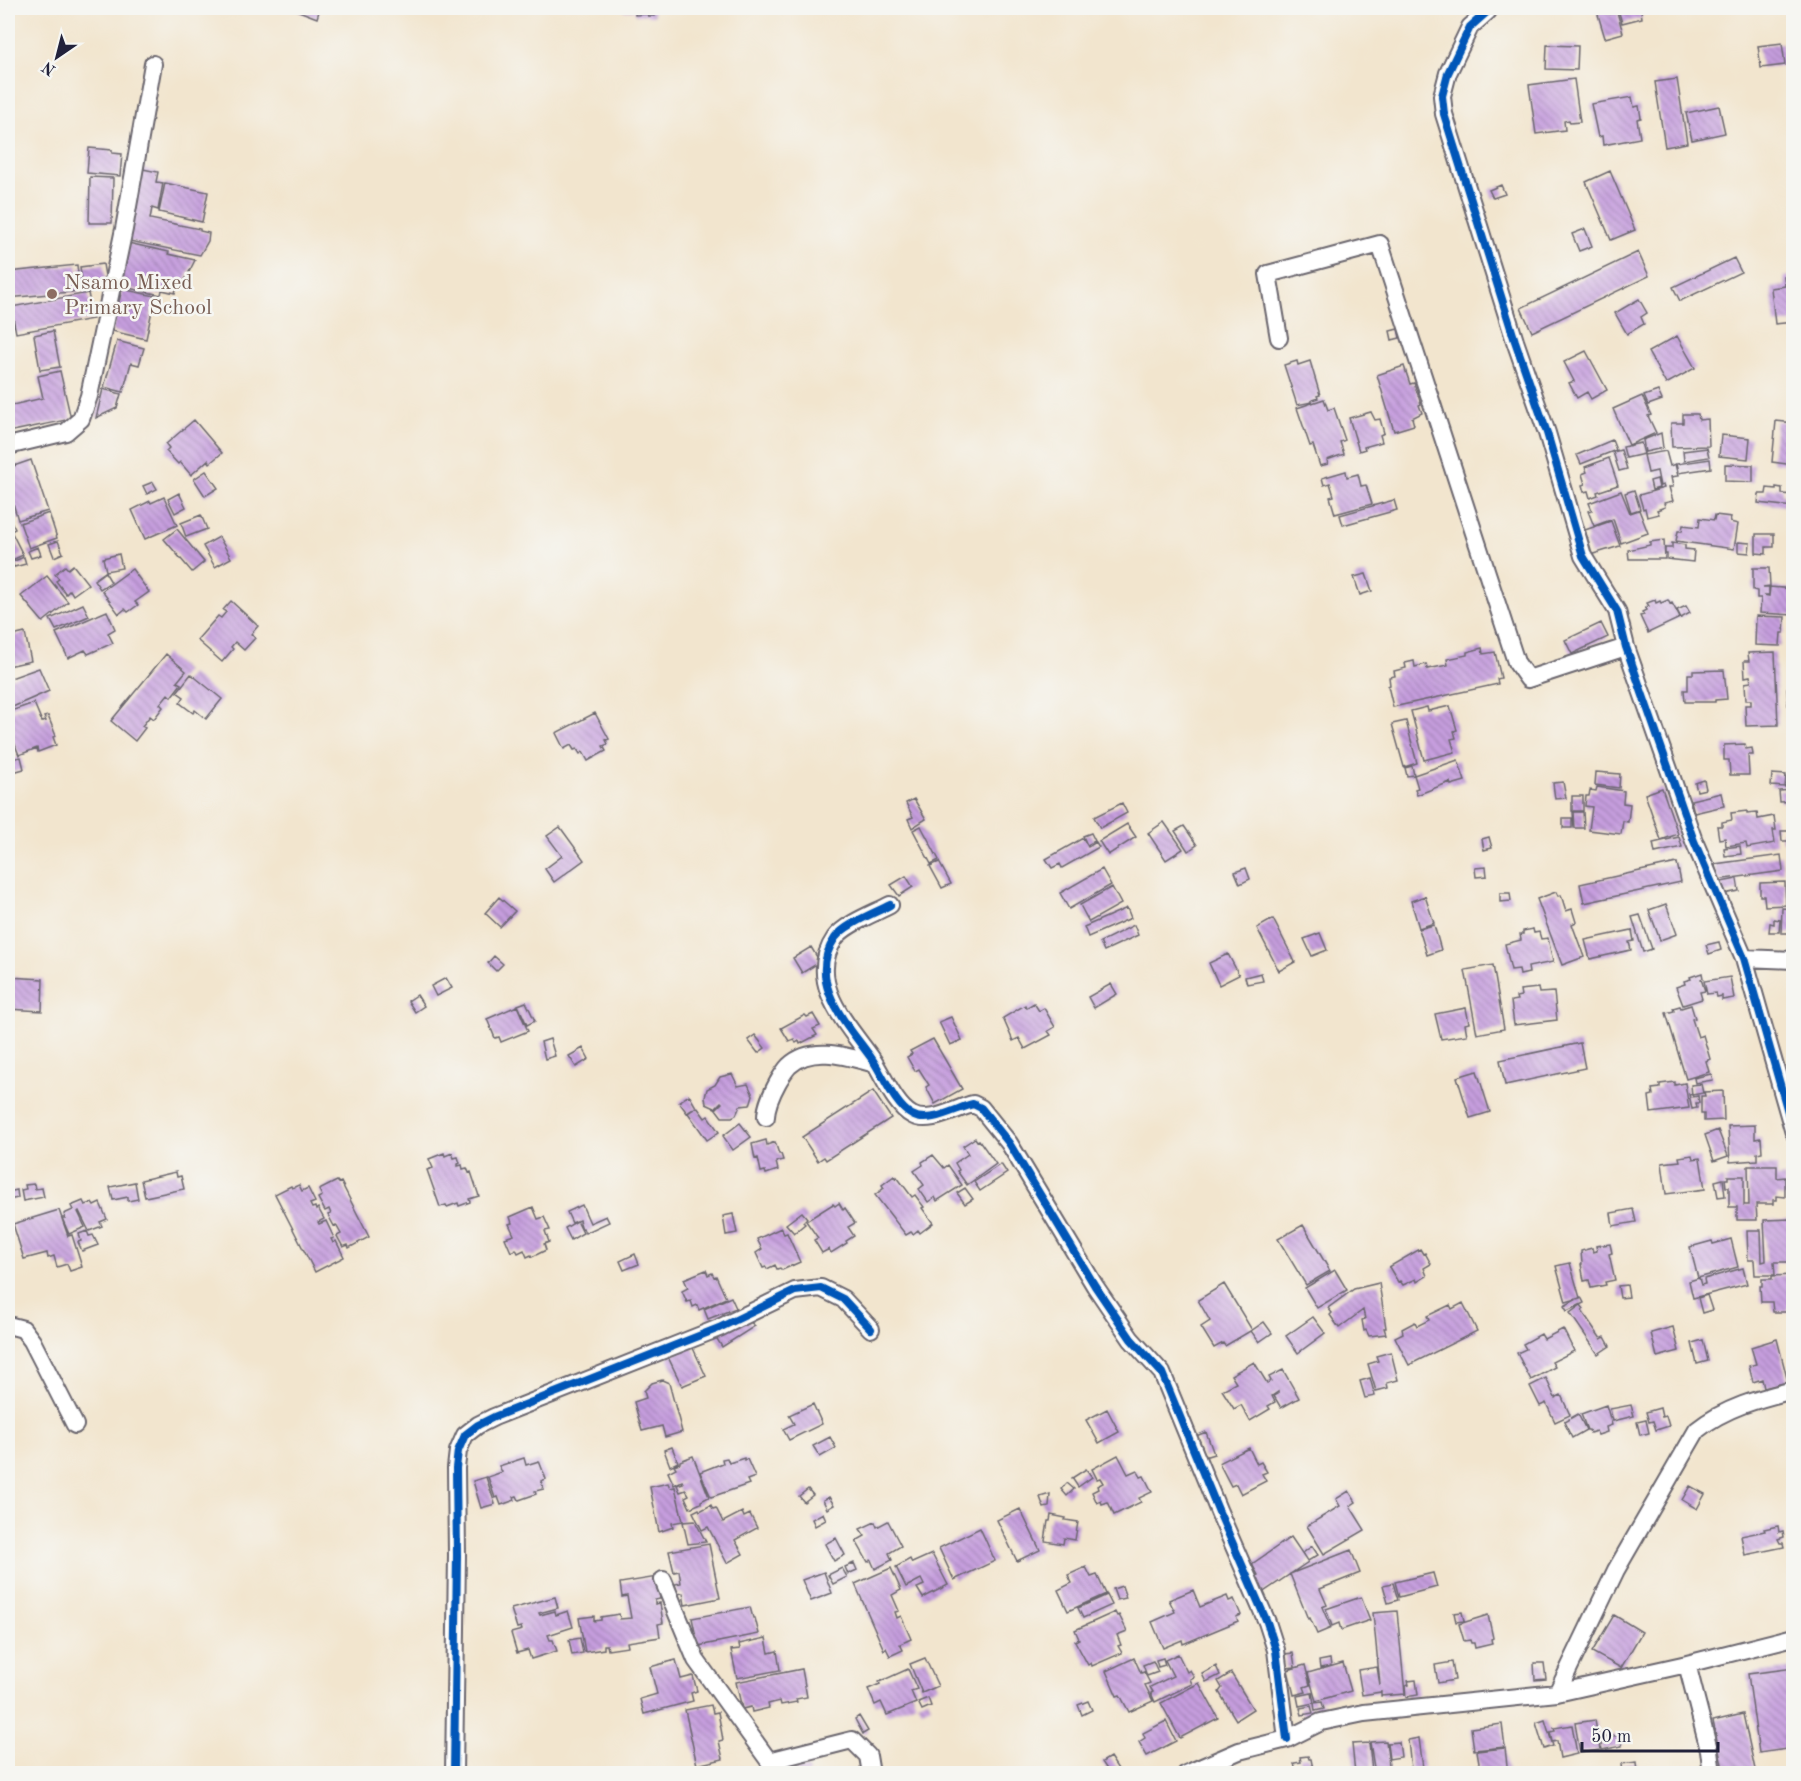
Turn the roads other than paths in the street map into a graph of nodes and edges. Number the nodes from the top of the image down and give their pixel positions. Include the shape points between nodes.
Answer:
1 (1488, 8) edge
2 (153, 64) dead end
3 (1279, 338) dead end
4 (8, 446) edge
5 (1626, 647) junction
6 (890, 905) dead end
7 (1744, 958) junction
8 (1794, 960) edge
9 (875, 1064) junction
10 (766, 1117) dead end
11 (1794, 1133) edge
12 (8, 1325) edge
13 (871, 1329) dead end
14 (1794, 1390) edge
15 (75, 1425) dead end
16 (663, 1580) dead end
17 (1794, 1637) edge
18 (1687, 1664) junction
19 (1557, 1693) junction
20 (1287, 1739) junction
21 (454, 1773) edge
22 (871, 1773) edge
23 (1186, 1773) edge
24 (1712, 1773) edge

1 - 5 street via 1470,27 1448,73 1442,96 1444,114 1583,556 1617,611
2 - 4 street via 124,229 81,418 66,432
3 - 5 street via 1268,274 1380,244 1516,662 1528,679
5 - 7 street via 1694,841
6 - 9 street via 836,937 824,975 828,993
7 - 8 street
7 - 11 street
9 - 10 street via 830,1054 810,1054 789,1066 777,1083
9 - 20 street via 899,1103 913,1116 933,1118 973,1104 981,1108 1009,1143 1131,1339 1162,1373 1267,1622 1276,1650
12 - 15 street via 23,1329 32,1341
13 - 21 street via 843,1299 821,1288 795,1291 719,1328 494,1417 465,1436 456,1468
14 - 19 street via 1758,1399 1710,1419 1697,1430 1616,1570
16 - 22 street via 696,1659 769,1761 852,1740 868,1756
17 - 18 street
18 - 19 street
18 - 24 street via 1710,1750
19 - 20 street via 1364,1713 1321,1722
20 - 23 street via 1239,1751

